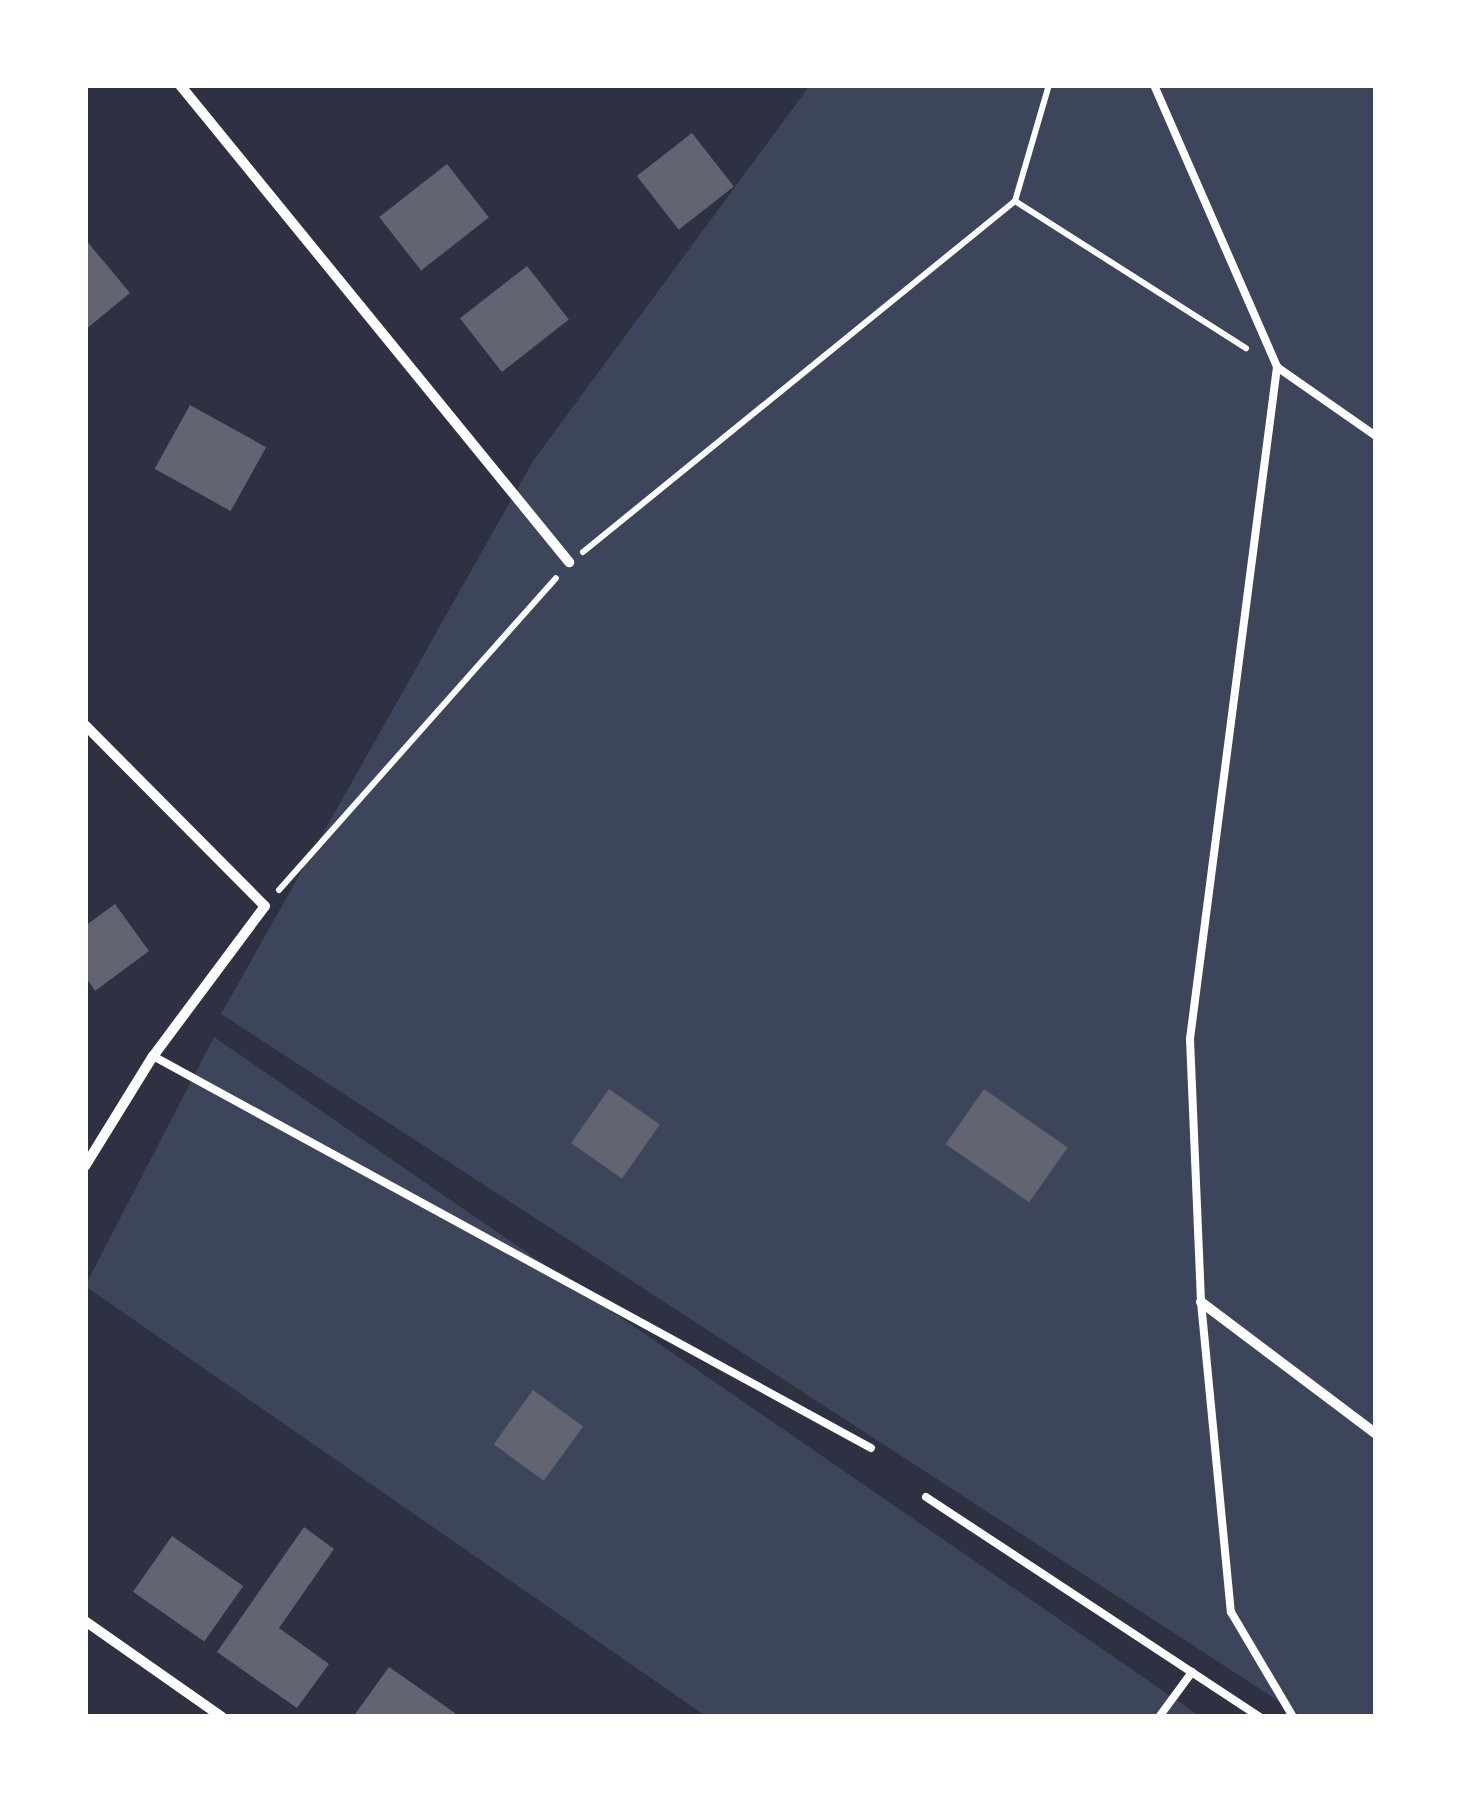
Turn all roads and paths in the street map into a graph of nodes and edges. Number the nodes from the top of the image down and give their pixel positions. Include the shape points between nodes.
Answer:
1 (180, 85) edge
2 (1050, 85) edge
3 (1154, 85) edge
4 (1016, 201) junction
5 (1276, 367) junction
6 (1376, 436) edge
7 (569, 562) junction
8 (85, 725) edge
9 (265, 906) junction
10 (154, 1056) junction
11 (85, 1166) edge
12 (1201, 1302) junction
13 (1376, 1434) edge
14 (870, 1448) dead end
15 (926, 1497) dead end
16 (85, 1620) edge
17 (1192, 1672) junction
18 (222, 1717) edge
19 (1159, 1717) edge
20 (1260, 1717) edge
21 (1293, 1717) edge

1 - 7 street
2 - 4 path
3 - 5 lane
4 - 5 path
4 - 7 path
5 - 6 lane
5 - 12 lane via 1190,1040
7 - 9 path
8 - 9 street
9 - 10 street
10 - 11 street
10 - 14 lane
12 - 13 street
12 - 21 lane via 1231,1612
15 - 17 lane
16 - 18 street
17 - 19 lane
17 - 20 lane

